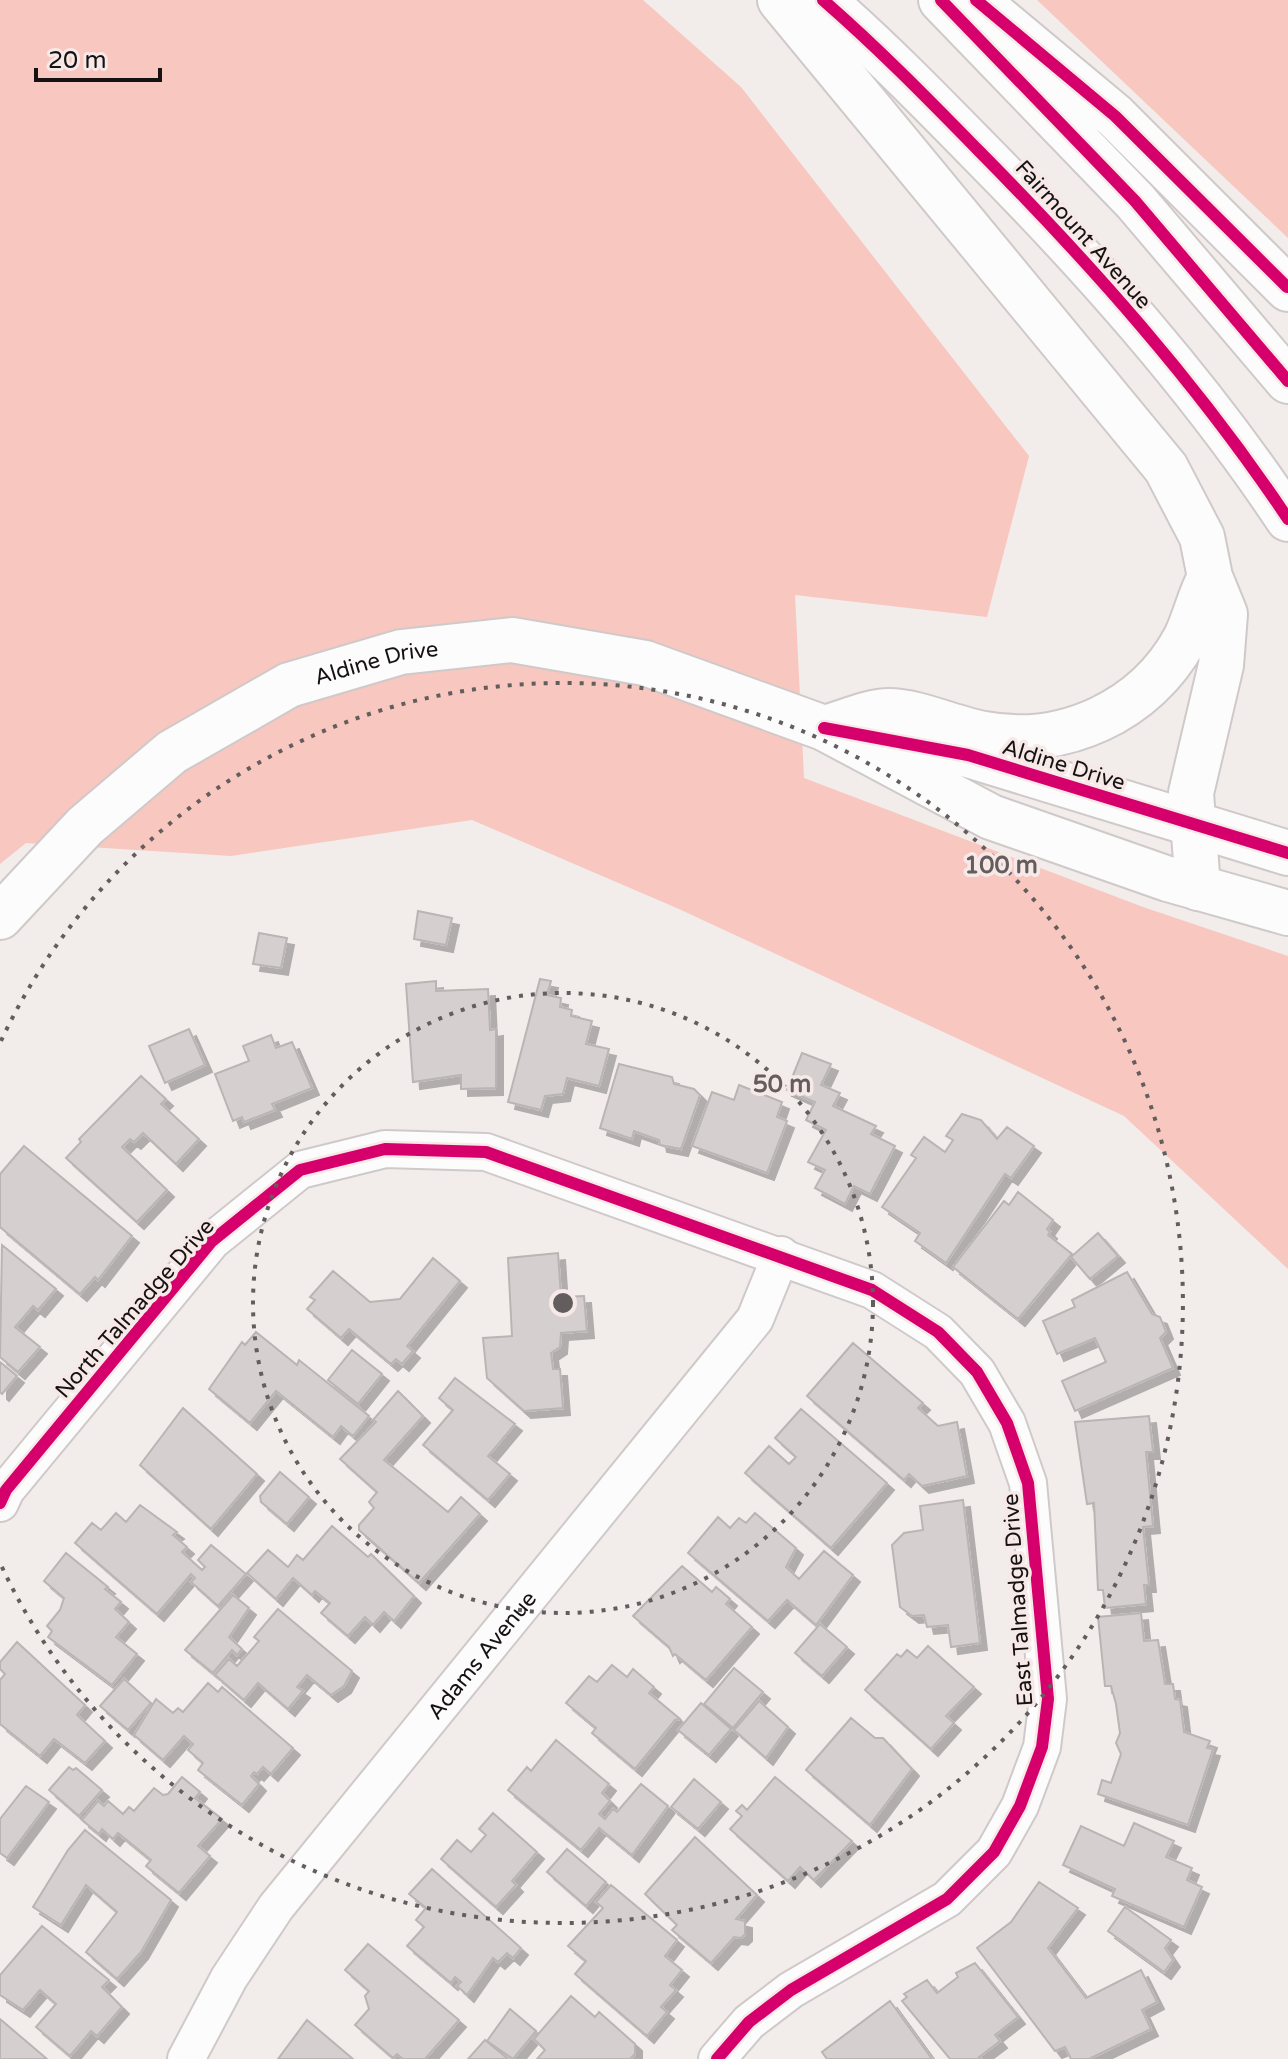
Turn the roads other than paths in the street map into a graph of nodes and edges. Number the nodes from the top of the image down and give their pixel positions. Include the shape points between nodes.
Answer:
1 (780, 0) edge
2 (823, 0) edge
3 (941, 0) edge
4 (976, 0) edge
5 (1288, 289) edge
6 (1288, 381) edge
7 (1288, 519) edge
8 (1210, 577) junction
9 (824, 728) junction
10 (1194, 824) junction
11 (1288, 853) edge
12 (1198, 888) junction
13 (1288, 913) edge
14 (0, 917) edge
15 (781, 1255) junction
16 (0, 1503) edge
17 (186, 2059) edge
18 (717, 2059) edge

1 - 8 main road via 1166,468 1202,537
2 - 7 main road, Fairmount Avenue via 1075,247 1239,445
3 - 6 main road via 1135,201
4 - 5 main road via 1115,116
8 - 9 main road via 1185,638 1162,671 1134,699 1095,724 1026,739 984,735 889,711
8 - 10 main road via 1225,614 1221,665 1191,793
9 - 10 main road, Aldine Drive via 968,755
9 - 12 main road, Aldine Drive via 991,817
9 - 14 main road, Aldine Drive via 645,663 512,640 401,652 289,685 172,752 85,826
10 - 11 main road, Aldine Drive
10 - 12 main road
12 - 13 main road, Aldine Drive
15 - 16 street, North Talmadge Drive via 486,1152 385,1149 300,1170 212,1241
15 - 17 street, Adams Avenue via 755,1319 276,1907 229,1978
15 - 18 street, East Talmadge Drive via 872,1290 938,1332 977,1372 1007,1423 1028,1483 1048,1699 1042,1747 1020,1806 994,1852 947,1899 791,1990 749,2022

